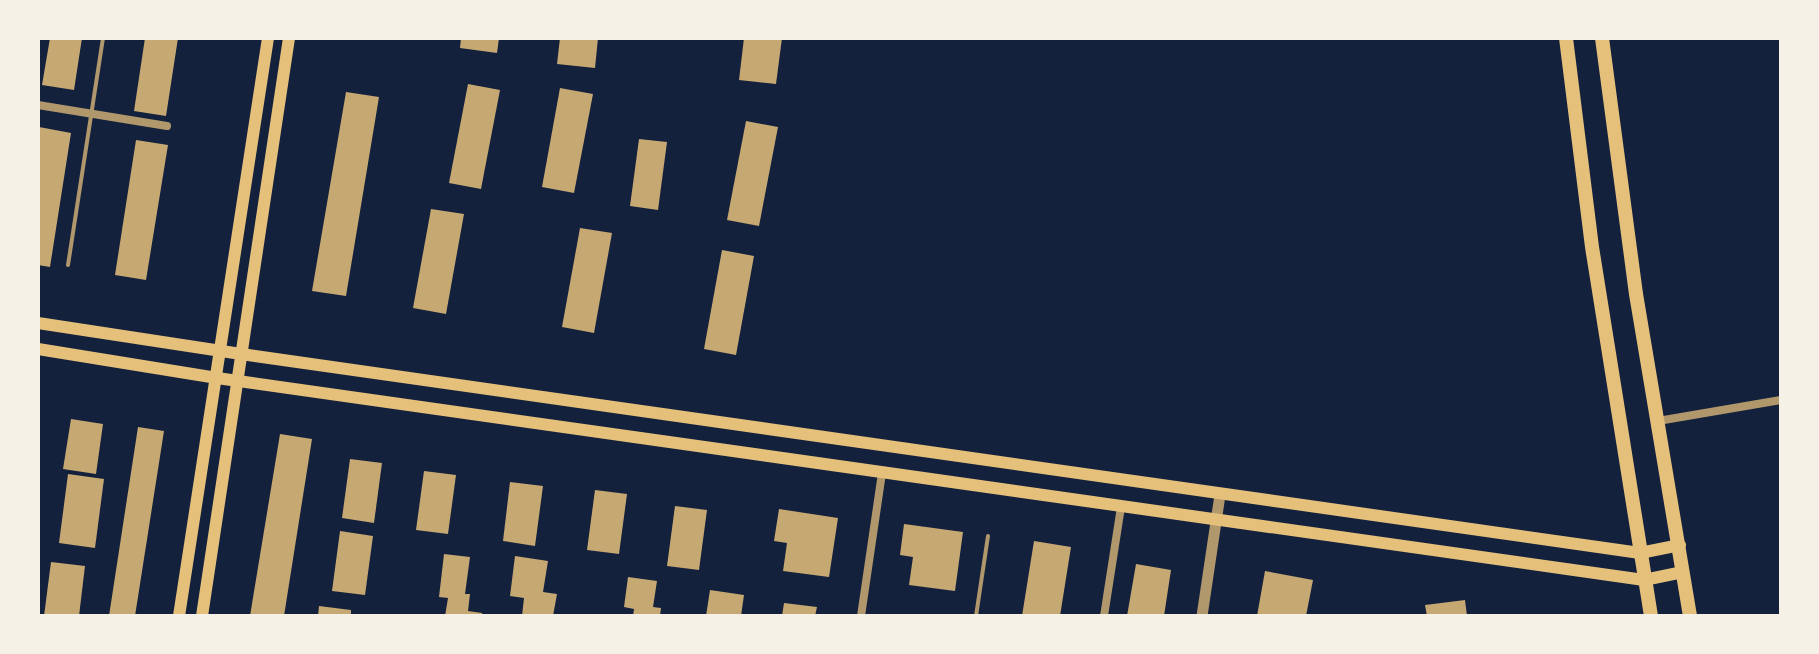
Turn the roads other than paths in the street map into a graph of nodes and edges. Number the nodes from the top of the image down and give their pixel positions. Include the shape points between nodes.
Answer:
1 (103, 38) edge
2 (268, 38) edge
3 (289, 38) edge
4 (1566, 38) edge
5 (1602, 38) edge
6 (38, 105) edge
7 (91, 114) junction
8 (167, 126) dead end
9 (68, 265) dead end
10 (38, 323) edge
11 (38, 349) edge
12 (221, 351) junction
13 (241, 354) junction
14 (217, 378) junction
15 (237, 380) junction
16 (1781, 400) edge
17 (1658, 421) junction
18 (882, 473) junction
19 (1220, 495) junction
20 (1121, 507) junction
21 (1216, 520) junction
22 (988, 536) dead end
23 (1680, 545) junction
24 (1640, 553) junction
25 (1683, 572) junction
26 (1644, 580) junction
27 (179, 616) edge
28 (202, 616) edge
29 (861, 616) edge
30 (976, 616) edge
31 (1104, 616) edge
32 (1202, 616) edge
33 (1651, 616) edge
34 (1690, 616) edge

1 - 7 lane
2 - 12 main road
3 - 13 main road
4 - 24 main road
5 - 17 main road
6 - 7 street
7 - 8 street
7 - 9 lane
10 - 12 main road
11 - 14 main road
12 - 13 main road
12 - 14 main road
13 - 15 main road
13 - 19 main road
14 - 15 main road
14 - 27 main road
15 - 18 main road
15 - 28 main road
16 - 17 street
17 - 23 main road
18 - 20 main road
18 - 29 street
19 - 21 street
19 - 24 main road
20 - 21 main road
20 - 31 street
21 - 26 main road
21 - 32 street
22 - 30 lane
23 - 24 main road
23 - 25 main road
24 - 26 main road
25 - 26 main road
25 - 34 main road
26 - 33 main road

